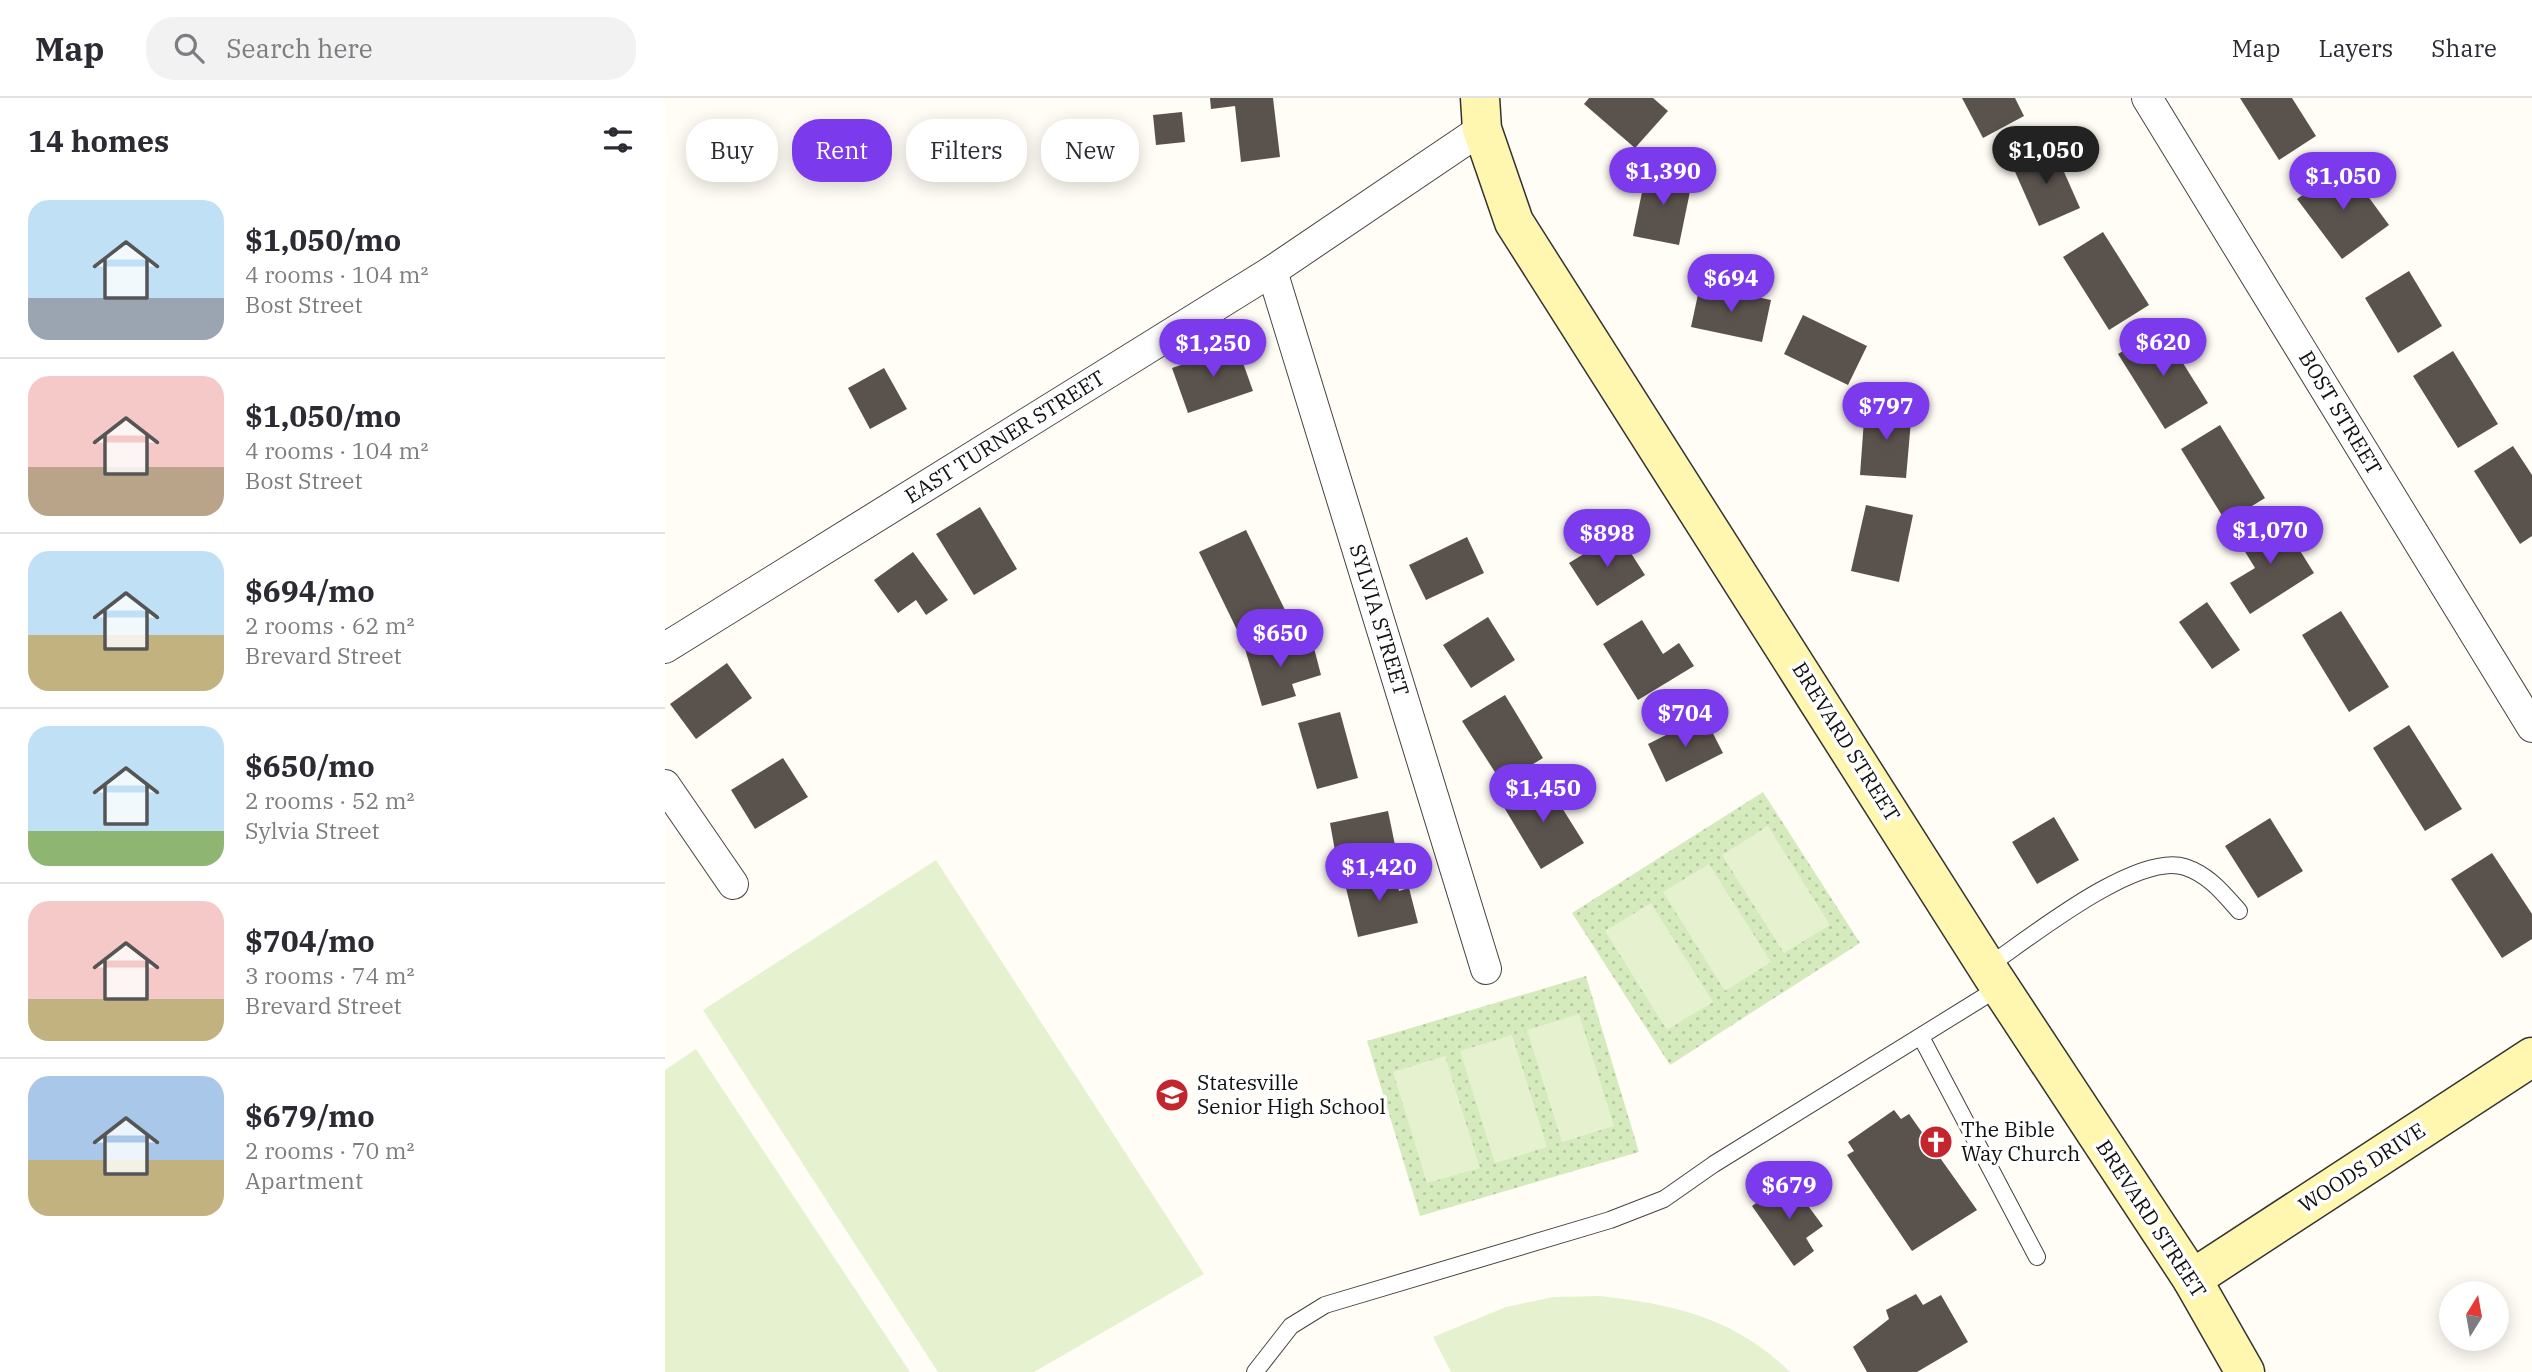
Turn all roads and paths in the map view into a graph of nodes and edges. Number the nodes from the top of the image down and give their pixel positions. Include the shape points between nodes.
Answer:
1 (2147, 98) edge
2 (1481, 113) edge
3 (1272, 271) junction
4 (665, 648) edge
5 (2532, 727) edge
6 (665, 785) edge
7 (733, 884) dead end
8 (2239, 911) dead end
9 (1486, 969) dead end
10 (1994, 977) junction
11 (1921, 1037) junction
12 (2532, 1057) edge
13 (2037, 1257) dead end
14 (2192, 1279) junction
15 (1255, 1372) edge
16 (2245, 1372) edge

1 - 5 street, BOST STREET
2 - 3 street, EAST TURNER STREET
2 - 10 street, BREVARD STREET via 1514,222
3 - 4 street, EAST TURNER STREET
3 - 9 street, SYLVIA STREET
6 - 7 street
8 - 10 lane via 2209,878 2183,866 2154,866 2115,881
10 - 11 lane
10 - 14 street, BREVARD STREET
11 - 13 lane
11 - 15 lane via 1664,1199 1610,1220 1325,1305 1291,1326
12 - 14 street, WOODS DRIVE
14 - 16 street, BREVARD STREET

